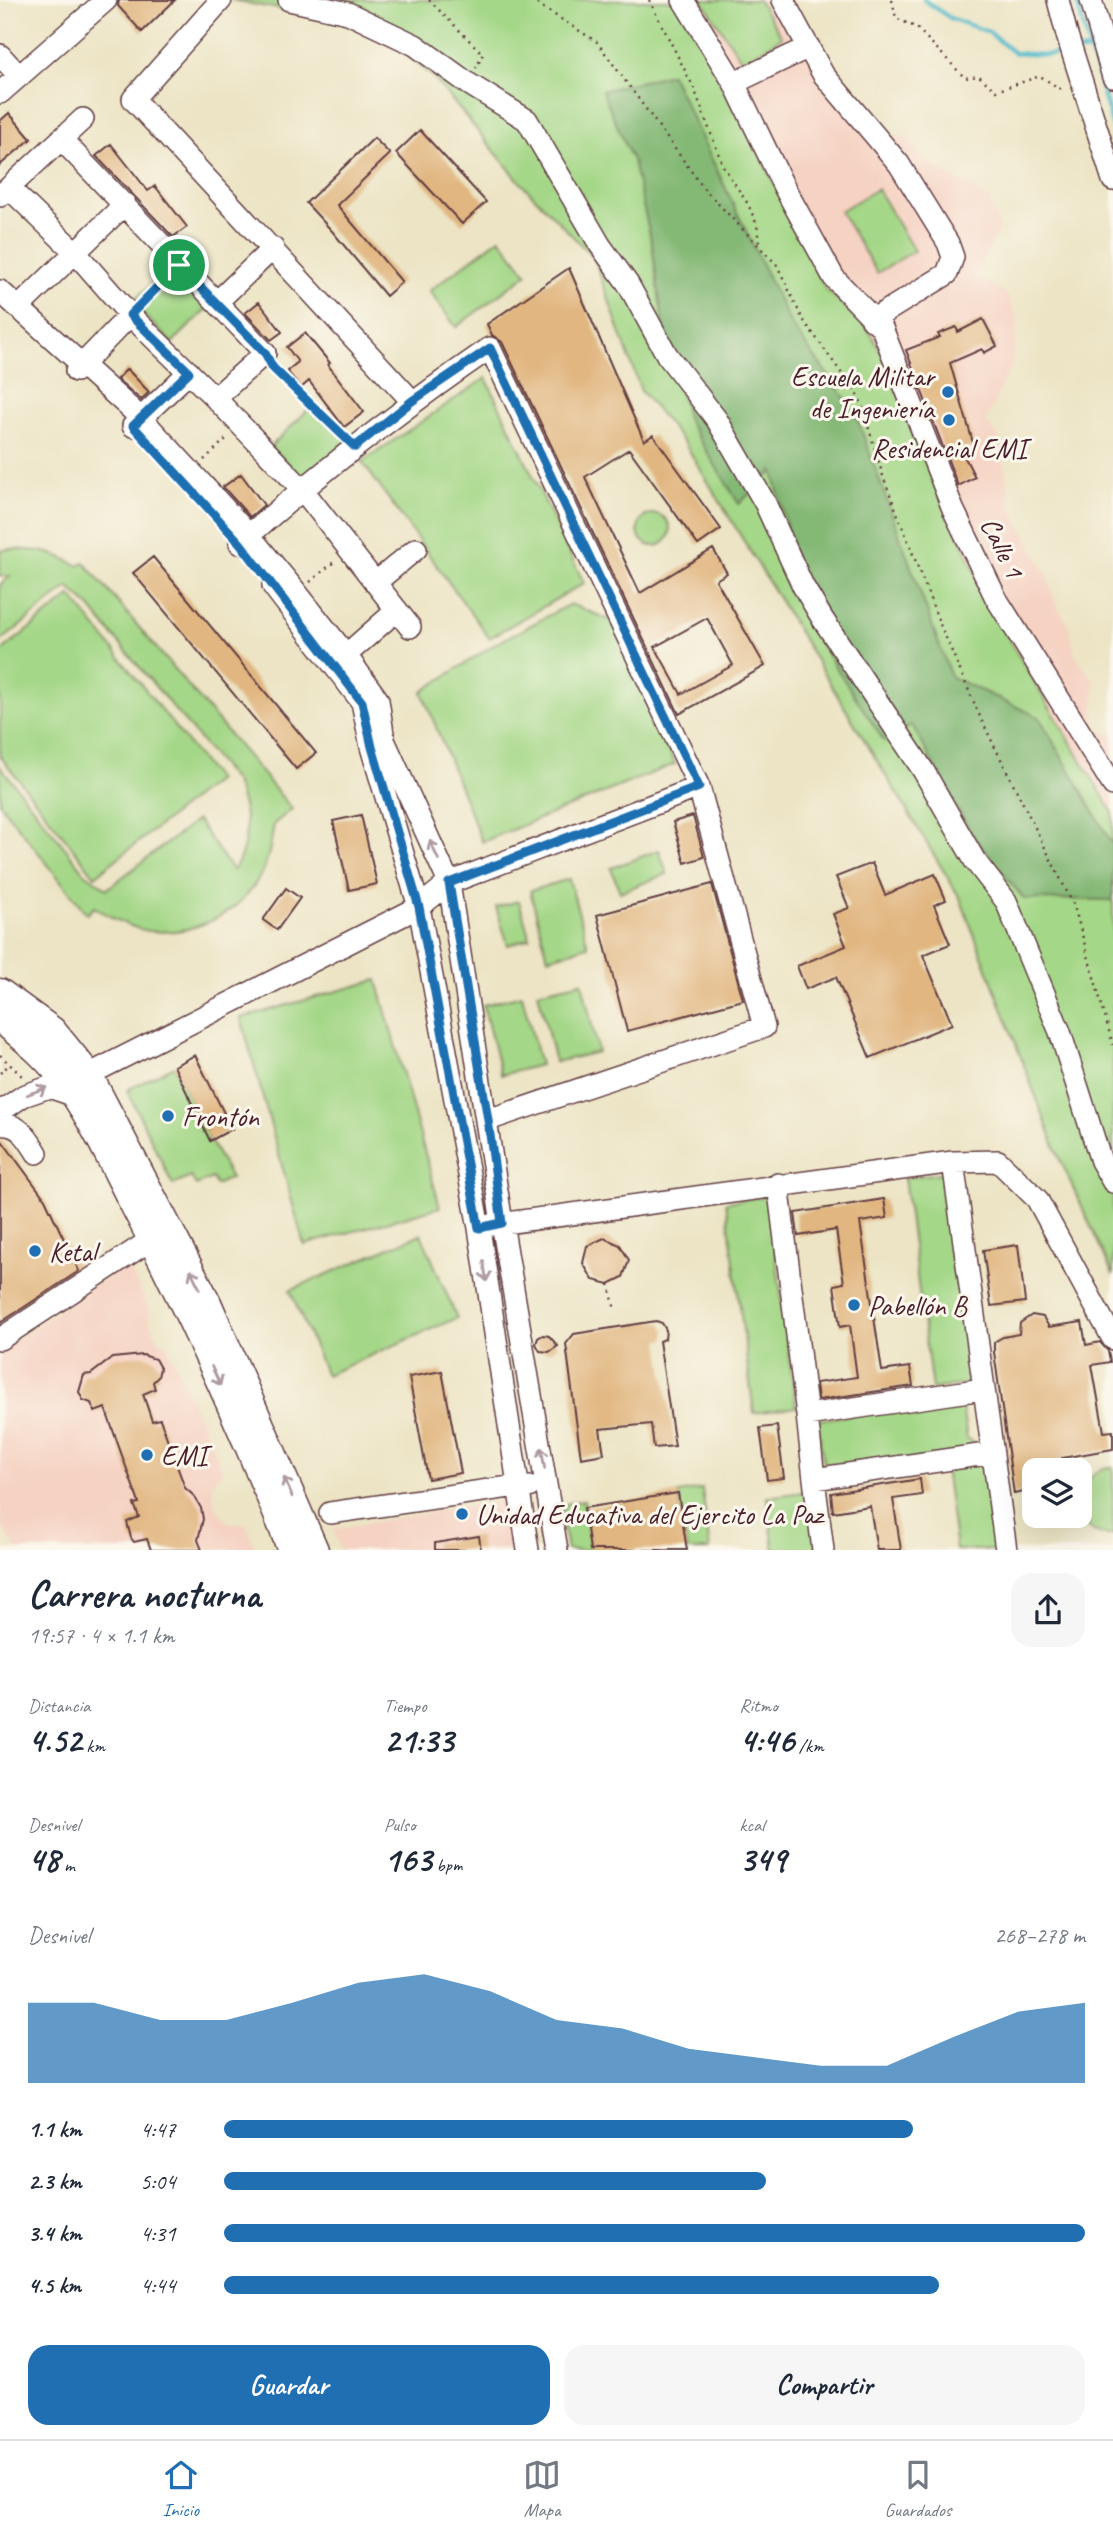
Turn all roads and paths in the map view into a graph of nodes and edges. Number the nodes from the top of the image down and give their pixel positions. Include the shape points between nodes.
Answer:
1 (106, 0) edge
2 (221, 0) edge
3 (289, 0) edge
4 (429, 0) edge
5 (531, 0) edge
6 (649, 0) edge
7 (683, 0) edge
8 (783, 0) edge
9 (892, 0) edge
10 (1058, 0) edge
11 (1091, 0) edge
12 (79, 12) edge
13 (809, 47) junction
14 (7, 69) edge
15 (1113, 77) edge
16 (734, 83) junction
17 (469, 84) junction
18 (0, 93) edge
19 (1070, 99) dead end
20 (83, 119) dead end
21 (61, 139) junction
22 (1113, 180) edge
23 (5, 192) edge
24 (125, 204) junction
25 (759, 246) junction
26 (273, 248) junction
27 (75, 252) junction
28 (179, 265) junction
29 (0, 291) edge
30 (217, 302) junction
31 (10, 308) edge
32 (130, 315) junction
33 (872, 320) junction
34 (265, 353) junction
35 (79, 368) junction
36 (189, 372) junction
37 (215, 398) junction
38 (412, 401) junction
39 (137, 422) junction
40 (241, 425) junction
41 (355, 447) junction
42 (191, 472) junction
43 (302, 489) junction
44 (245, 539) junction
45 (349, 549) junction
46 (416, 549) dead end
47 (375, 583) junction
48 (297, 593) junction
49 (346, 655) junction
50 (1113, 785) edge
51 (699, 787) junction
52 (449, 883) junction
53 (419, 907) junction
54 (0, 993) edge
55 (0, 1018) edge
56 (33, 1028) dead end
57 (1113, 1045) edge
58 (0, 1055) edge
59 (10, 1064) junction
60 (0, 1073) edge
61 (82, 1086) junction
62 (36, 1091) junction
63 (0, 1112) edge
64 (488, 1120) junction
65 (0, 1125) edge
66 (37, 1153) dead end
67 (953, 1161) junction
68 (142, 1177) junction
69 (1113, 1182) edge
70 (778, 1184) junction
71 (502, 1223) junction
72 (479, 1228) junction
73 (161, 1234) junction
74 (609, 1284) dead end
75 (615, 1310) dead end
76 (0, 1339) edge
77 (1113, 1339) edge
78 (983, 1389) junction
79 (807, 1415) junction
80 (993, 1453) junction
81 (814, 1479) junction
82 (517, 1486) junction
83 (548, 1489) junction
84 (330, 1513) dead end
85 (292, 1550) edge
86 (314, 1550) edge
87 (527, 1550) edge
88 (557, 1550) edge
89 (823, 1550) edge
90 (1006, 1550) edge

1 - 12 street
2 - 26 street via 133,99
3 - 17 street via 348,13 415,45
4 - 17 path via 483,54
5 - 25 path via 597,42 705,190
6 - 25 path via 694,88 723,166 748,204
7 - 16 street, Calle 1
8 - 13 street
9 - 19 path via 896,18 917,29 965,78 979,76 996,91 1040,76 1063,89
10 - 22 street
11 - 15 street
12 - 14 street
13 - 16 street
13 - 33 street via 823,75 899,164 953,257 947,274
14 - 18 street
16 - 33 street, Calle 1 via 834,278
17 - 69 street via 527,120 667,355 717,420 765,503 822,618 923,769 975,861 1006,901 1060,1032 1101,1161
20 - 21 street
21 - 23 street
21 - 24 street
23 - 27 street
24 - 27 street
24 - 28 street
25 - 57 path via 777,265 802,318 860,399 883,476 939,622 982,721 1074,906
26 - 30 street
26 - 38 street
27 - 31 street
27 - 32 street
28 - 30 street
28 - 32 path
29 - 31 street
30 - 34 street
31 - 35 street
32 - 35 street
32 - 36 street
33 - 50 street, Calle 1 via 881,328 953,509 996,598
34 - 37 street
34 - 41 path via 273,368
35 - 39 street
36 - 37 street
36 - 39 street
37 - 40 street
38 - 41 street
38 - 51 street via 490,348
39 - 42 street
39 - 44 street
40 - 42 path
40 - 43 street
41 - 43 street
42 - 44 street
43 - 44 street
43 - 45 street
44 - 48 street
44 - 53 street via 362,702
45 - 47 street
45 - 48 path
46 - 47 street
47 - 49 street via 403,619
48 - 49 street
52 -> 49 street via 384,740 378,700
51 - 52 street
51 - 64 street via 764,1027
52 - 53 street
52 - 64 street
53 - 61 street
53 - 72 street
54 - 61 main road via 52,1031
55 - 61 main road
56 - 68 street via 84,1089 123,1159
58 - 59 path
59 - 60 path
59 - 62 path
62 -> 61 street
61 - 68 main road
61 - 73 main road
62 - 63 street
64 - 71 street
65 - 66 street via 18,1128
67 - 70 street
67 - 77 street via 998,1161 1037,1199
67 - 78 street
68 - 73 main road
70 - 71 street
70 - 79 street
71 - 72 street
83 -> 71 street
72 -> 82 street
73 - 76 street
73 -> 85 main road
86 -> 73 main road via 242,1380
74 - 75 path
78 - 79 street
78 - 80 street
79 - 81 street
80 - 81 street
80 - 90 street
81 - 89 street
82 - 83 street
82 - 84 street
82 - 87 street
83 - 88 street

